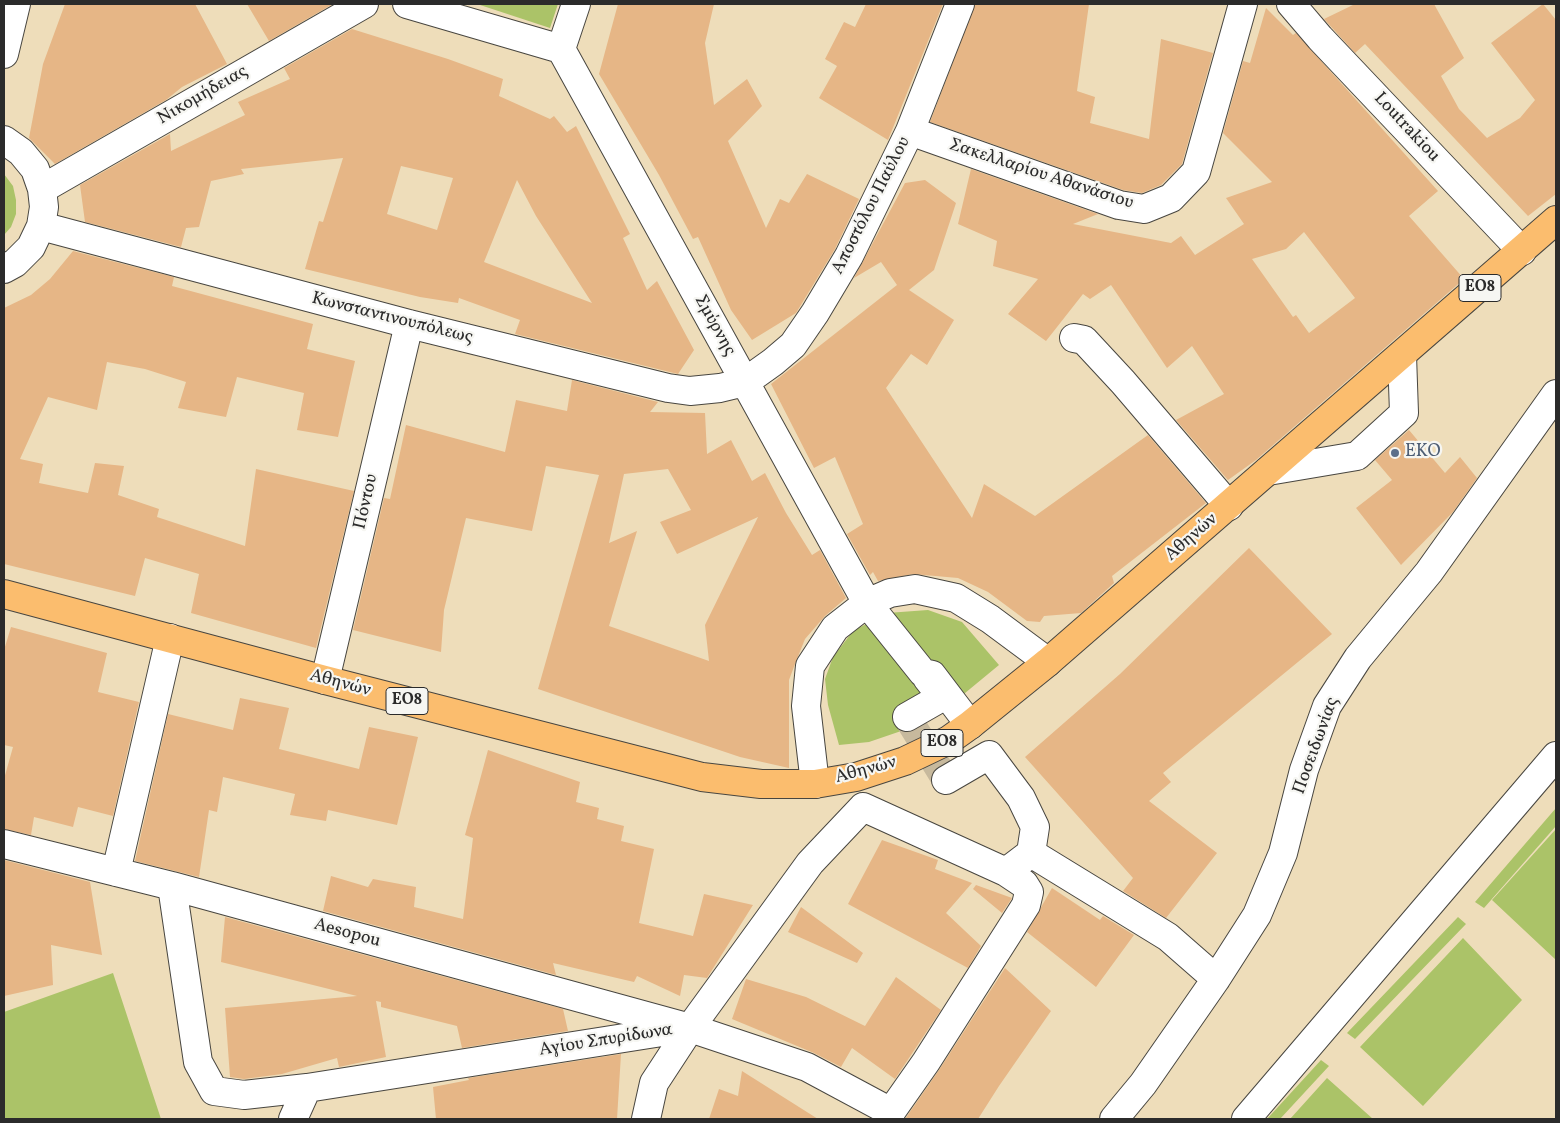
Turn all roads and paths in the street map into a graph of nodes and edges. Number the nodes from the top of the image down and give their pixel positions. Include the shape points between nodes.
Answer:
1 (364, 4) edge
2 (407, 4) edge
3 (576, 4) edge
4 (960, 4) edge
5 (1243, 4) edge
6 (1291, 4) edge
7 (11, 11) edge
8 (561, 49) junction
9 (4, 54) edge
10 (910, 131) junction
11 (4, 140) edge
12 (42, 189) junction
13 (1556, 220) edge
14 (41, 226) junction
15 (1522, 251) junction
16 (4, 269) edge
17 (409, 324) junction
18 (1074, 338) dead end
19 (1402, 355) junction
20 (745, 382) junction
21 (1556, 394) edge
22 (1268, 472) junction
23 (1228, 506) junction
24 (4, 594) edge
25 (867, 603) junction
26 (170, 638) junction
27 (1048, 662) junction
28 (924, 673) junction
29 (325, 680) junction
30 (907, 717) dead end
31 (970, 725) junction
32 (1556, 756) edge
33 (856, 777) junction
34 (946, 780) dead end
35 (815, 784) junction
36 (864, 807) junction
37 (4, 844) edge
38 (1031, 853) junction
39 (116, 872) junction
40 (1006, 872) junction
41 (172, 886) junction
42 (1216, 979) junction
43 (690, 1028) junction
44 (307, 1088) junction
45 (889, 1116) edge
46 (293, 1119) edge
47 (646, 1119) edge
48 (1114, 1119) edge
49 (1246, 1119) edge

1 - 12 street, Νικομήδειας
2 - 8 street
3 - 8 street
4 - 10 street, Αποστόλου Παύλου
5 - 10 street, Σακελλαρίου Αθανάσιου via 1196,172 1171,198 1144,209 1119,205
6 - 15 street, Loutrakiou
7 - 9 street
8 - 20 street, Σμύρνης
10 - 20 street, Αποστόλου Παύλου via 849,256 815,313 793,345
11 - 12 street via 21,152 34,169
12 - 14 street
13 - 15 main road, Αθηνών / ΕΟ8
14 - 16 street via 31,247
14 - 17 street, Κωνσταντινουπόλεως
15 - 19 main road, Αθηνών / ΕΟ8
17 - 20 street, Κωνσταντινουπόλεως via 668,388 690,391
17 - 29 street, Πόντου
18 - 23 street via 1084,340 1123,382
19 - 22 main road, Αθηνών / ΕΟ8
19 - 22 street via 1404,413 1356,456
20 - 25 street, Σμύρνης
21 - 42 street, Ποσειδωνίας via 1429,572 1358,658 1327,706 1304,770 1283,853 1256,915
22 - 23 main road, Αθηνών / ΕΟ8
23 - 27 main road, Αθηνών / ΕΟ8
24 - 26 main road, Αθηνών / ΕΟ8
25 - 27 street via 890,593 915,589 956,598
25 - 28 street, Σμύρνης
25 - 35 street via 835,628 810,666 806,706
26 - 29 main road, Αθηνών / ΕΟ8
26 - 39 street
27 - 31 main road, Αθηνών / ΕΟ8
28 - 30 street via 942,697
28 - 31 street via 932,675
29 - 35 main road, Αθηνών / ΕΟ8 via 702,777 761,784
31 - 33 main road, Αθηνών / ΕΟ8 via 949,740
32 - 49 street
33 - 35 main road, Αθηνών / ΕΟ8
33 - 36 street
34 - 38 street via 989,755 1021,798 1035,827
36 - 40 street
36 - 43 street, Αγίου Σπυρίδωνα via 810,863
37 - 39 street, Aesopou
38 - 40 street
38 - 42 street via 1168,936
39 - 41 street, Aesopou
40 - 45 street via 1024,884 1029,892 1026,905
41 - 43 street, Aesopou
41 - 44 street, Αγίου Σπυρίδωνα via 198,1062 214,1091 244,1095
42 - 48 street, Ποσειδωνίας via 1143,1084
43 - 44 street, Αγίου Σπυρίδωνα
43 - 45 street, Aesopou via 807,1067
43 - 47 street via 654,1082
44 - 46 street

